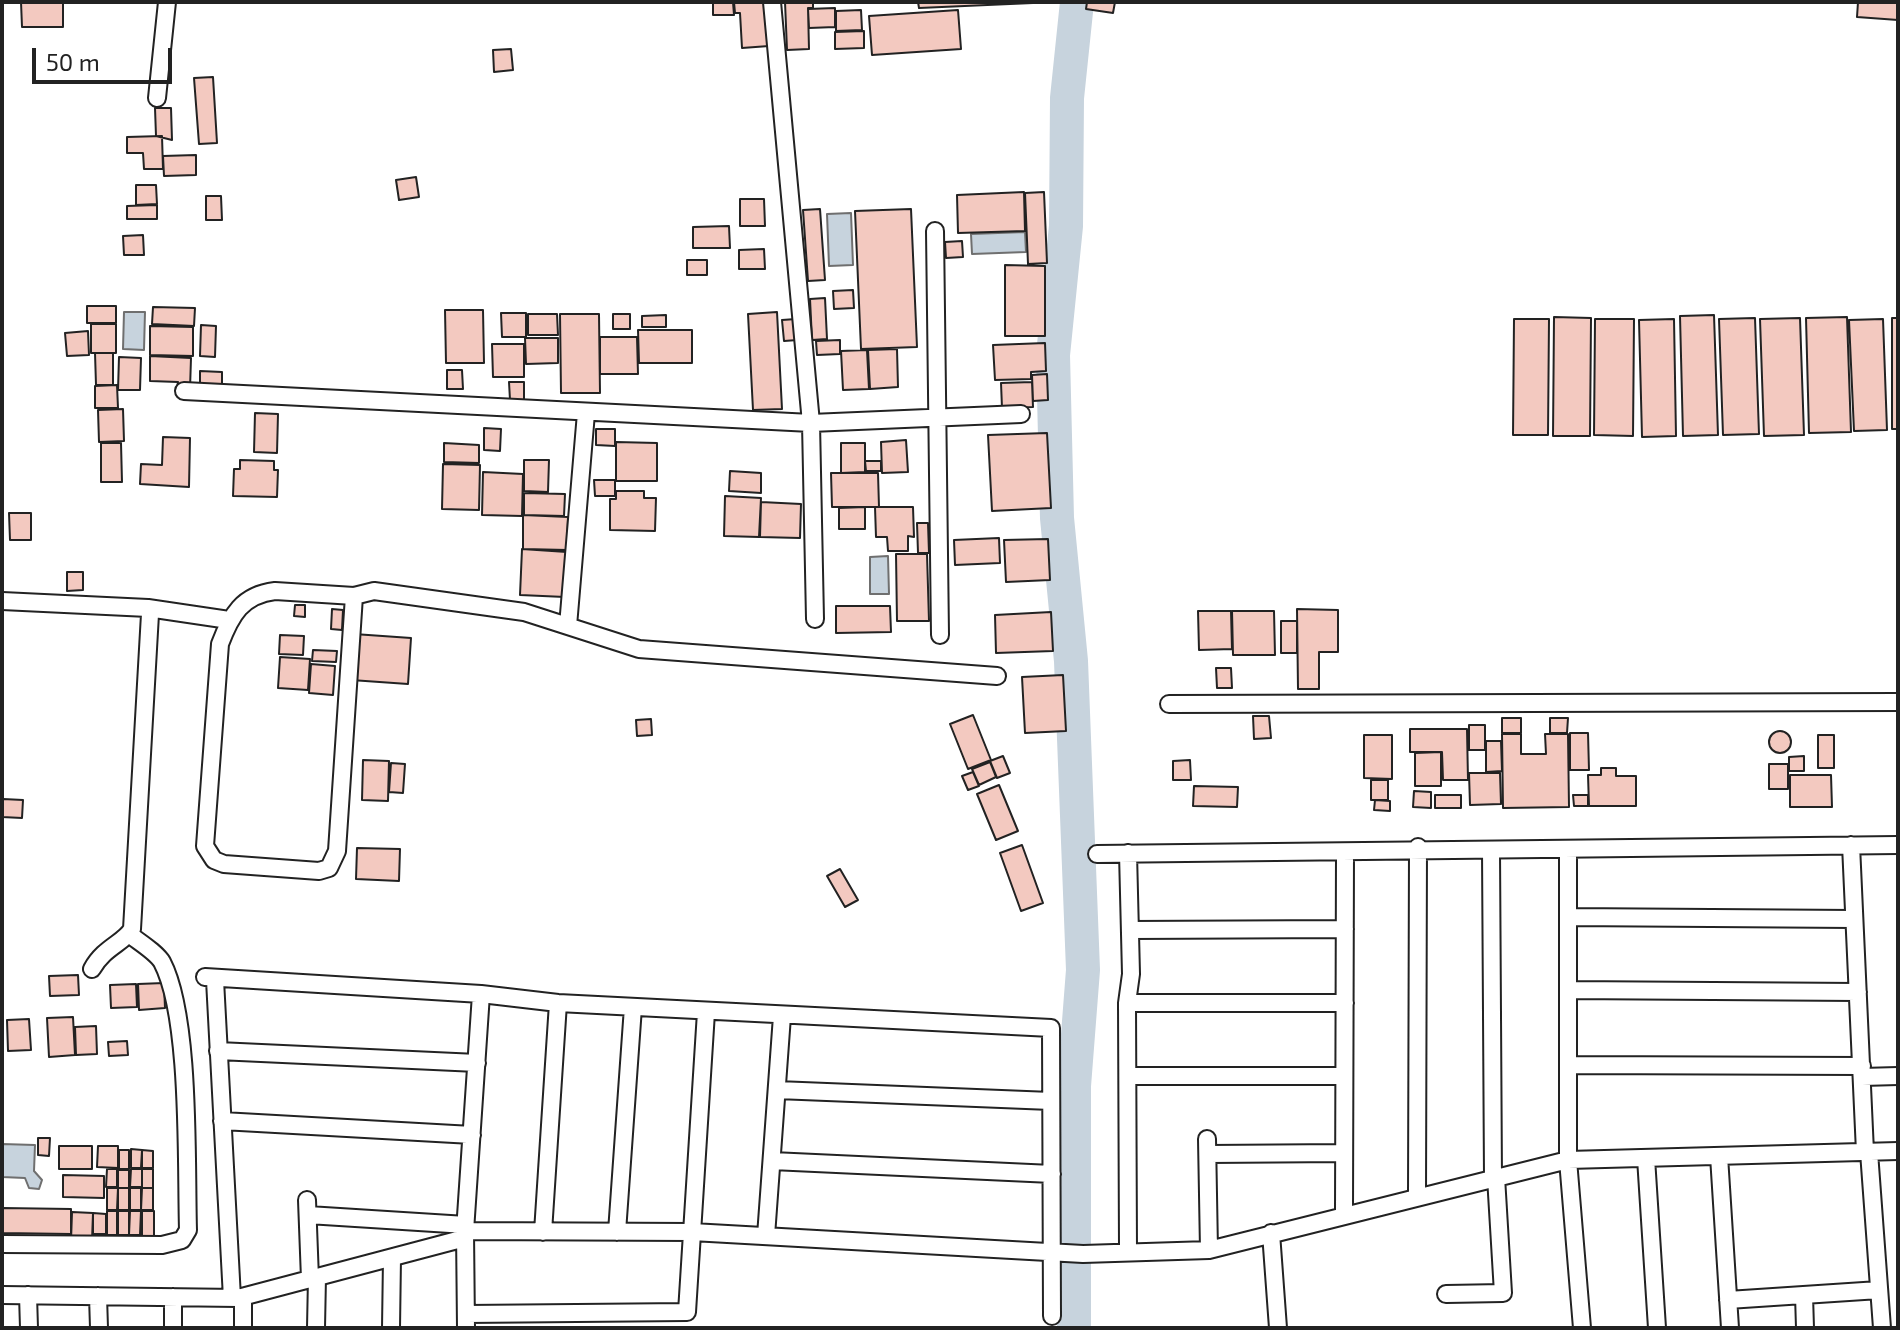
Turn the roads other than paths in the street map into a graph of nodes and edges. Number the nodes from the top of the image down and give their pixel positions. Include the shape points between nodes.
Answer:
1 (167, 2) edge
2 (772, 2) edge
3 (157, 98) dead end
4 (935, 231) dead end
5 (184, 391) dead end
6 (586, 413) junction
7 (1021, 414) dead end
8 (939, 418) junction
9 (811, 423) junction
10 (354, 596) junction
11 (2, 601) edge
12 (148, 608) junction
13 (815, 619) dead end
14 (229, 620) junction
15 (568, 626) junction
16 (940, 635) dead end
17 (997, 676) dead end
18 (1898, 702) edge
19 (1169, 704) dead end
20 (1851, 845) junction
21 (1898, 845) edge
22 (1418, 849) junction
23 (1568, 849) junction
24 (1491, 850) junction
25 (1345, 852) junction
26 (1128, 853) junction
27 (1097, 854) dead end
28 (1568, 917) junction
29 (1854, 919) junction
30 (1345, 929) junction
31 (1130, 930) junction
32 (129, 934) junction
33 (92, 969) dead end
34 (1568, 990) junction
35 (1858, 992) junction
36 (481, 994) junction
37 (558, 1003) junction
38 (1127, 1003) junction
39 (1345, 1003) junction
40 (633, 1007) junction
41 (706, 1012) junction
42 (782, 1016) junction
43 (218, 1051) junction
44 (477, 1063) junction
45 (1568, 1065) junction
46 (1862, 1071) junction
47 (1128, 1076) junction
48 (1344, 1076) junction
49 (1898, 1076) edge
50 (777, 1090) junction
51 (1051, 1101) junction
52 (222, 1121) junction
53 (472, 1135) junction
54 (1898, 1151) edge
55 (1867, 1152) junction
56 (1344, 1153) junction
57 (1719, 1156) junction
58 (1646, 1158) junction
59 (1568, 1160) junction
60 (772, 1161) junction
61 (1052, 1174) junction
62 (1494, 1178) junction
63 (1417, 1196) junction
64 (1344, 1213) junction
65 (465, 1232) junction
66 (543, 1232) junction
67 (617, 1232) junction
68 (692, 1232) junction
69 (1271, 1233) junction
70 (766, 1236) junction
71 (2, 1244) edge
72 (1209, 1250) junction
73 (1128, 1251) junction
74 (1056, 1253) junction
75 (392, 1258) junction
76 (314, 1278) junction
77 (1879, 1290) junction
78 (1446, 1294) dead end
79 (2, 1295) edge
80 (28, 1295) junction
81 (1804, 1295) junction
82 (98, 1296) junction
83 (173, 1297) junction
84 (238, 1297) junction
85 (1728, 1300) junction
86 (1052, 1316) dead end
87 (466, 1321) edge
88 (29, 1328) edge
89 (99, 1328) edge
90 (173, 1328) edge
91 (243, 1328) edge
92 (316, 1328) edge
93 (391, 1328) edge
94 (1278, 1328) edge
95 (1582, 1328) edge
96 (1657, 1328) edge
97 (1730, 1328) edge
98 (1805, 1328) edge
99 (1882, 1328) edge

1 - 3 street
2 - 9 street
4 - 8 street
5 - 6 street
6 - 9 street
6 - 15 street
7 - 8 street
8 - 9 street
8 - 16 street
9 - 13 street
10 - 14 street via 256,593
10 - 14 street via 337,851 324,870 224,864 205,846 217,669
10 - 15 street via 374,591 524,612
11 - 12 street
12 - 14 street
12 - 32 street via 152,634 136,900
15 - 17 street via 639,649
18 - 19 street
20 - 21 street
20 - 23 street
20 - 29 street
22 - 24 street
22 - 25 street
22 - 63 street
23 - 24 street
23 - 28 street
24 - 62 street
25 - 26 street
25 - 30 street
26 - 27 street
26 - 31 street
28 - 29 street
28 - 34 street
29 - 35 street
30 - 31 street
30 - 39 street
31 - 38 street
32 - 33 street via 103,951
32 - 71 street via 161,960 172,992 185,1108 188,1230 182,1240 162,1245
34 - 35 street
34 - 45 street
35 - 46 street
36 - 37 street
36 - 43 street via 210,979
36 - 44 street
37 - 40 street
37 - 66 street
38 - 39 street
38 - 47 street
39 - 48 street
40 - 41 street
40 - 67 street
41 - 42 street
41 - 68 street
42 - 50 street
42 - 51 street via 1051,1028
43 - 44 street
43 - 52 street
44 - 53 street
45 - 46 street
45 - 59 street
46 - 49 street
46 - 55 street
47 - 48 street
47 - 73 street
48 - 56 street
50 - 51 street
50 - 60 street
51 - 61 street
52 - 53 street
52 - 84 street
53 - 65 street
54 - 55 street
55 - 57 street
55 - 77 street
56 - 64 street
56 - 72 street via 1207,1146
57 - 58 street
57 - 85 street
58 - 59 street
58 - 96 street
59 - 62 street
59 - 95 street
60 - 61 street
60 - 70 street
61 - 74 street
62 - 63 street
62 - 78 street via 1503,1293
63 - 64 street
64 - 69 street
65 - 66 street
65 - 75 street
65 - 76 street via 307,1208
65 - 87 street
66 - 67 street
67 - 68 street
68 - 70 street
68 - 87 street via 687,1312
69 - 72 street
69 - 94 street
70 - 74 street
72 - 73 street
73 - 74 street
74 - 86 street
75 - 76 street
75 - 93 street
76 - 84 street
76 - 92 street
77 - 81 street
77 - 99 street
79 - 80 street
80 - 82 street
80 - 88 street
81 - 85 street
81 - 98 street
82 - 83 street
82 - 89 street
83 - 84 street
83 - 90 street
84 - 91 street
85 - 97 street

